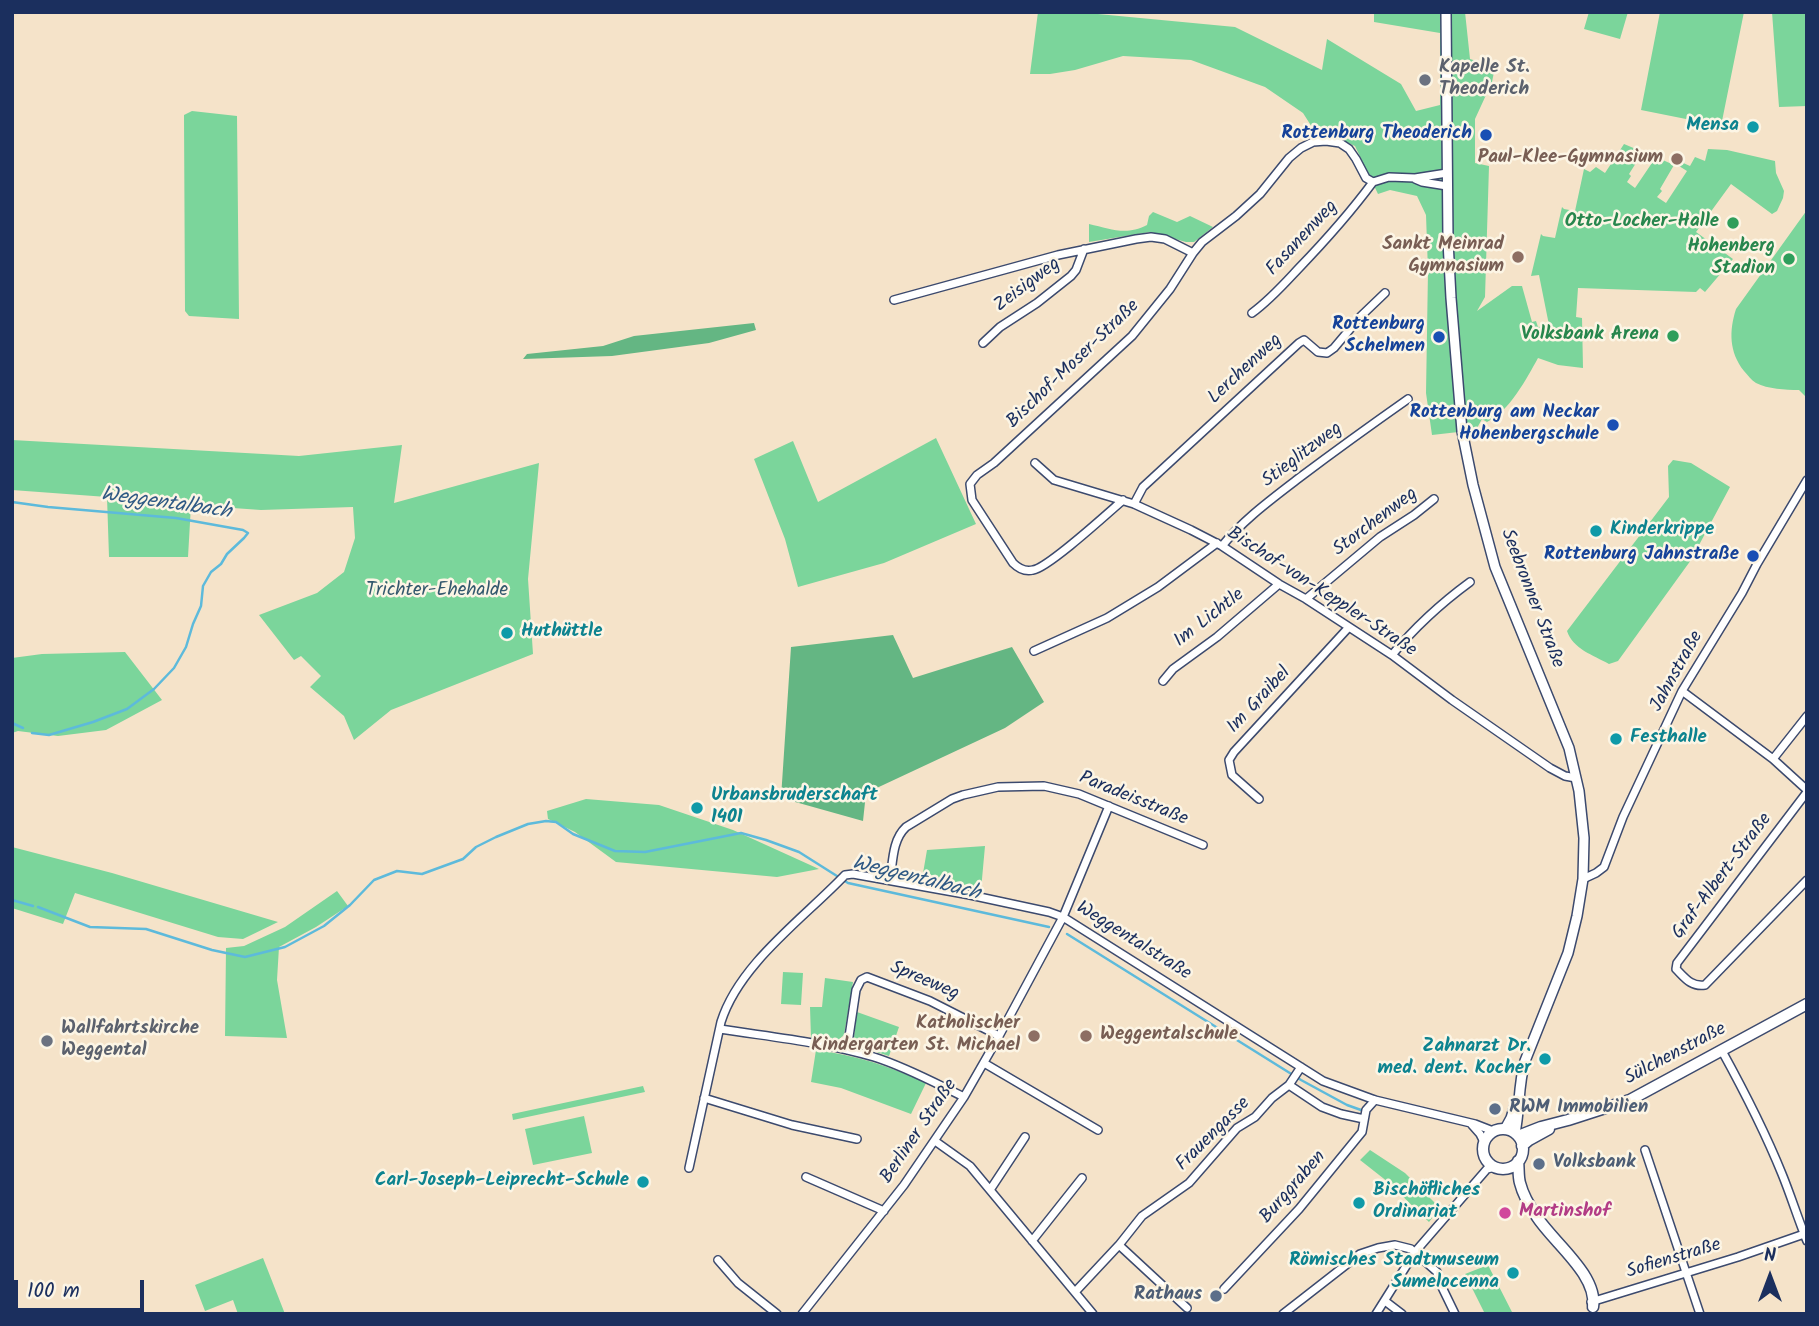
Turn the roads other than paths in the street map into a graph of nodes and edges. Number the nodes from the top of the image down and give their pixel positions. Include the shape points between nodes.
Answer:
1 (1446, 12) edge
2 (1447, 173) junction
3 (1415, 178) junction
4 (1373, 182) junction
5 (1447, 186) junction
6 (1084, 249) junction
7 (1193, 253) junction
8 (1385, 293) dead end
9 (894, 300) dead end
10 (1252, 313) dead end
11 (984, 344) dead end
12 (1408, 399) dead end
13 (1035, 463) dead end
14 (1807, 480) edge
15 (1434, 499) dead end
16 (1123, 500) junction
17 (1134, 504) junction
18 (1220, 545) junction
19 (1470, 582) dead end
20 (1279, 584) junction
21 (1306, 599) junction
22 (1349, 627) junction
23 (1034, 651) dead end
24 (1392, 655) junction
25 (1163, 681) dead end
26 (1682, 691) junction
27 (1807, 716) edge
28 (1773, 759) junction
29 (1576, 778) junction
30 (1807, 791) edge
31 (1259, 799) dead end
32 (1110, 806) junction
33 (1203, 845) dead end
34 (1583, 878) junction
35 (890, 880) junction
36 (1807, 880) edge
37 (1063, 917) junction
38 (1807, 1004) edge
39 (720, 1029) junction
40 (999, 1036) junction
41 (847, 1050) junction
42 (1722, 1051) junction
43 (984, 1063) junction
44 (1300, 1070) junction
45 (1290, 1083) junction
46 (964, 1097) junction
47 (704, 1098) junction
48 (1376, 1100) junction
49 (1364, 1119) junction
50 (1469, 1123) junction
51 (1098, 1130) dead end
52 (1493, 1131) junction
53 (1515, 1136) junction
54 (1025, 1137) dead end
55 (857, 1139) dead end
56 (935, 1142) junction
57 (1484, 1142) junction
58 (1645, 1150) dead end
59 (1518, 1161) junction
60 (1490, 1166) junction
61 (689, 1168) dead end
62 (1508, 1168) junction
63 (806, 1177) dead end
64 (1082, 1178) dead end
65 (1519, 1180) junction
66 (990, 1190) junction
67 (884, 1211) junction
68 (1806, 1236) edge
69 (1032, 1241) junction
70 (1119, 1245) junction
71 (1415, 1252) junction
72 (718, 1260) dead end
73 (1686, 1273) junction
74 (1224, 1290) dead end
75 (1075, 1292) junction
76 (1385, 1301) junction
77 (1593, 1306) edge
78 (1187, 1308) dead end
79 (777, 1314) edge
80 (802, 1314) edge
81 (1093, 1314) edge
82 (1283, 1314) edge
83 (1376, 1314) edge
84 (1402, 1314) edge
85 (1455, 1314) edge
86 (1700, 1314) edge

1 - 2 street, Seebronner Straße
2 - 3 street
2 - 5 street, Seebronner Straße
3 - 4 street
3 - 5 street
4 - 7 street, Bischof-Moser-Straße via 1349,149 1313,142 1289,158 1260,194
4 - 10 street, Fasanenweg via 1308,259
5 - 29 street, Seebronner Straße via 1459,413 1468,466 1495,567 1564,732
6 - 7 street via 1151,237
6 - 9 street
6 - 11 street, Zeisigweg via 1071,276 1000,327
7 - 16 street, Bischof-Moser-Straße via 1132,336 970,484 972,500 1013,564 1030,571 1052,559
8 - 17 street, Lerchenweg via 1327,353 1318,352 1304,340 1298,343 1143,487
12 - 18 street, Stieglitzweg via 1261,507
13 - 16 street, Bischof-von-Keppler-Straße via 1054,480
14 - 26 street, Jahnstraße
15 - 21 street, Storchenweg
16 - 17 street, Bischof-von-Keppler-Straße
17 - 18 street, Bischof-von-Keppler-Straße
18 - 20 street, Bischof-von-Keppler-Straße
18 - 23 street, Stieglitzweg via 1107,618
19 - 24 street via 1425,619
20 - 21 street, Bischof-von-Keppler-Straße
20 - 25 street, Im Lichtle via 1173,668
21 - 22 street, Bischof-von-Keppler-Straße
22 - 24 street, Bischof-von-Keppler-Straße
22 - 31 street, Im Graibel via 1229,760 1232,775
24 - 29 street, Bischof-von-Keppler-Straße via 1539,761
26 - 28 street
26 - 34 street, Jahnstraße via 1604,866
27 - 28 street
28 - 30 street
29 - 34 street, Seebronner Straße via 1584,838
30 - 36 street, Graf-Albert-Straße via 1676,969 1686,980 1705,985
32 - 33 street, Paradeisstraße
32 - 35 street, Paradeisstraße via 1044,786 998,787 963,795 901,831
32 - 37 street, Berliner Straße
34 - 53 street, Seebronner Straße via 1568,953 1521,1075 1511,1118
35 - 37 street, Weggentalstraße
35 - 39 street, Weggentalstraße via 845,875 747,975 730,1000
37 - 40 street, Berliner Straße
37 - 44 street, Weggentalstraße
38 - 42 main road, Sülchenstraße
39 - 41 street
39 - 47 street, Weggentalstraße
40 - 41 street, Spreeweg via 930,1001 867,977 856,990
40 - 43 street, Berliner Straße
41 - 46 street via 892,1063
42 - 53 main road, Sülchenstraße via 1630,1100
42 - 68 street via 1783,1175
43 - 46 street, Berliner Straße
43 - 51 street
44 - 45 street, Frauengasse
44 - 48 street, Weggentalstraße
45 - 49 street via 1322,1107
45 - 70 street, Frauengasse via 1237,1128 1189,1183 1142,1216
46 - 56 street, Berliner Straße
47 - 55 street
47 - 61 street, Weggentalstraße
48 - 49 street, Burggraben
48 - 50 street, Weggentalstraße
49 - 74 street, Burggraben via 1362,1132 1314,1191
50 - 52 street, Weggentalstraße
50 - 57 street
52 - 53 main road
52 - 57 main road
53 - 59 main road via 1522,1151
54 - 66 street
56 - 66 street via 970,1166
56 - 67 street, Berliner Straße
57 - 60 main road via 1483,1154
58 - 73 street
59 - 62 main road
59 - 65 main road
60 - 62 main road
60 - 71 street
62 - 65 main road
63 - 67 street
64 - 69 street
65 - 77 main road via 1537,1217 1588,1280
66 - 69 street
67 - 80 street, Berliner Straße
68 - 73 street, Sofienstraße
69 - 75 street
70 - 75 street, Frauengasse
70 - 78 street
71 - 76 street
71 - 82 street via 1388,1246 1360,1254
71 - 85 street via 1437,1272
72 - 79 street
73 - 77 street, Sofienstraße
73 - 86 street
75 - 81 street
76 - 83 street
76 - 84 street

